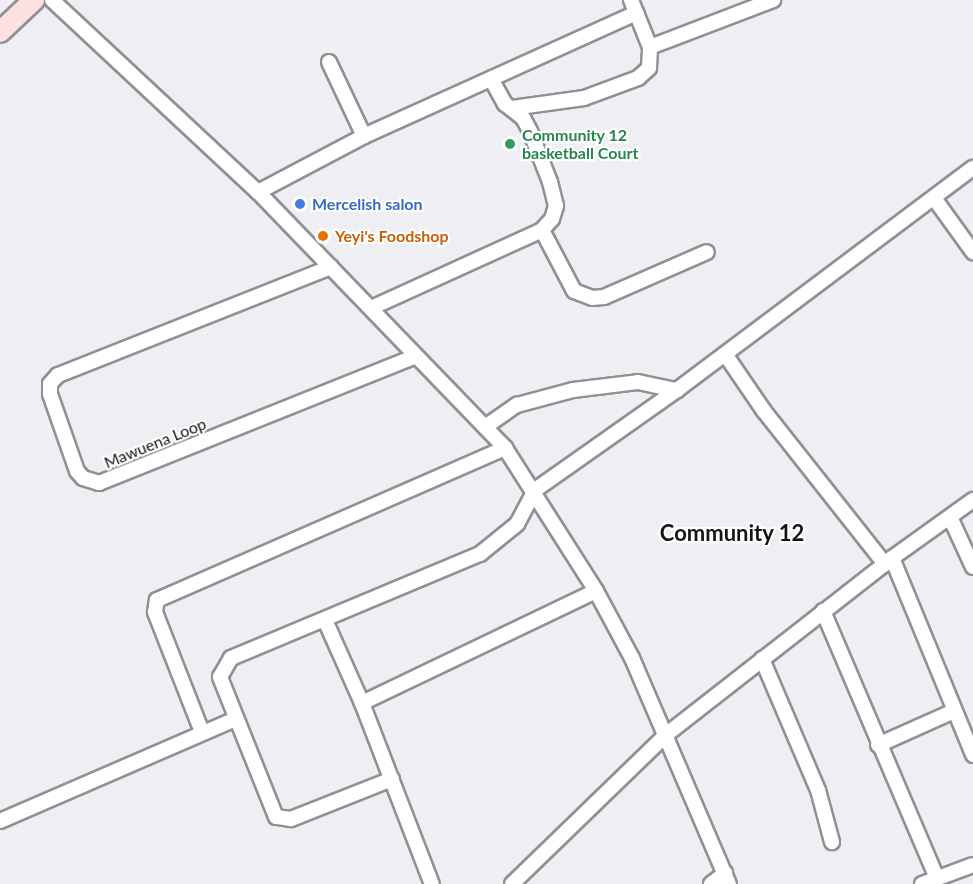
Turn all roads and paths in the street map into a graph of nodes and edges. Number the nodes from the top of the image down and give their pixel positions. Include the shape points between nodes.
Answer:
1 (34, 0) edge
2 (52, 0) edge
3 (773, 0) edge
4 (633, 6) edge
5 (0, 32) edge
6 (650, 47) junction
7 (329, 62) dead end
8 (491, 79) junction
9 (512, 108) junction
10 (364, 136) junction
11 (973, 168) edge
12 (258, 192) junction
13 (934, 198) junction
14 (542, 230) junction
15 (707, 252) dead end
16 (973, 252) edge
17 (331, 267) junction
18 (371, 308) junction
19 (725, 354) junction
20 (416, 356) junction
21 (677, 390) junction
22 (485, 427) junction
23 (505, 448) junction
24 (535, 490) junction
25 (973, 500) edge
26 (950, 517) junction
27 (888, 561) junction
28 (973, 567) edge
29 (596, 591) junction
30 (822, 611) junction
31 (325, 620) junction
32 (762, 660) junction
33 (362, 703) junction
34 (954, 711) junction
35 (236, 719) junction
36 (202, 732) junction
37 (667, 734) junction
38 (878, 745) junction
39 (973, 755) edge
40 (392, 779) junction
41 (0, 821) edge
42 (832, 842) dead end
43 (973, 865) edge
44 (937, 878) junction
45 (727, 879) edge
46 (517, 882) edge
47 (432, 884) edge
48 (711, 884) edge
49 (922, 884) edge

1 - 5 street
2 - 12 street
3 - 6 street
4 - 6 street
4 - 8 street
6 - 9 street via 649,68 638,78 584,98
7 - 10 street
8 - 9 street via 505,104
8 - 10 street
9 - 14 street via 530,131 556,206 552,219
10 - 12 street
11 - 13 street
12 - 17 street
13 - 16 street
13 - 19 street
14 - 15 street via 574,291 592,298 604,297
14 - 18 street
17 - 18 street
17 - 20 street, Mawuena Loop via 58,375 50,384 50,394 77,471 83,478 99,483
18 - 20 street
19 - 21 street
19 - 27 street via 764,411
20 - 22 street
21 - 22 street via 638,382 573,390 517,405
21 - 24 street
22 - 23 street
23 - 24 street
23 - 36 street via 157,600 155,612
24 - 29 street
24 - 31 street via 517,524 480,554
25 - 26 street
26 - 27 street
26 - 28 street
27 - 30 street
27 - 34 street
29 - 33 street
29 - 37 street
30 - 32 street
30 - 38 street
31 - 33 street
31 - 35 street via 231,658 220,677
32 - 37 street
32 - 42 street via 818,790
33 - 40 street
34 - 38 street
34 - 39 street
35 - 36 street
35 - 40 street via 276,817 291,819
36 - 41 street
37 - 45 street
37 - 46 street
38 - 44 street
40 - 47 street
43 - 44 street
44 - 49 street
45 - 48 street

